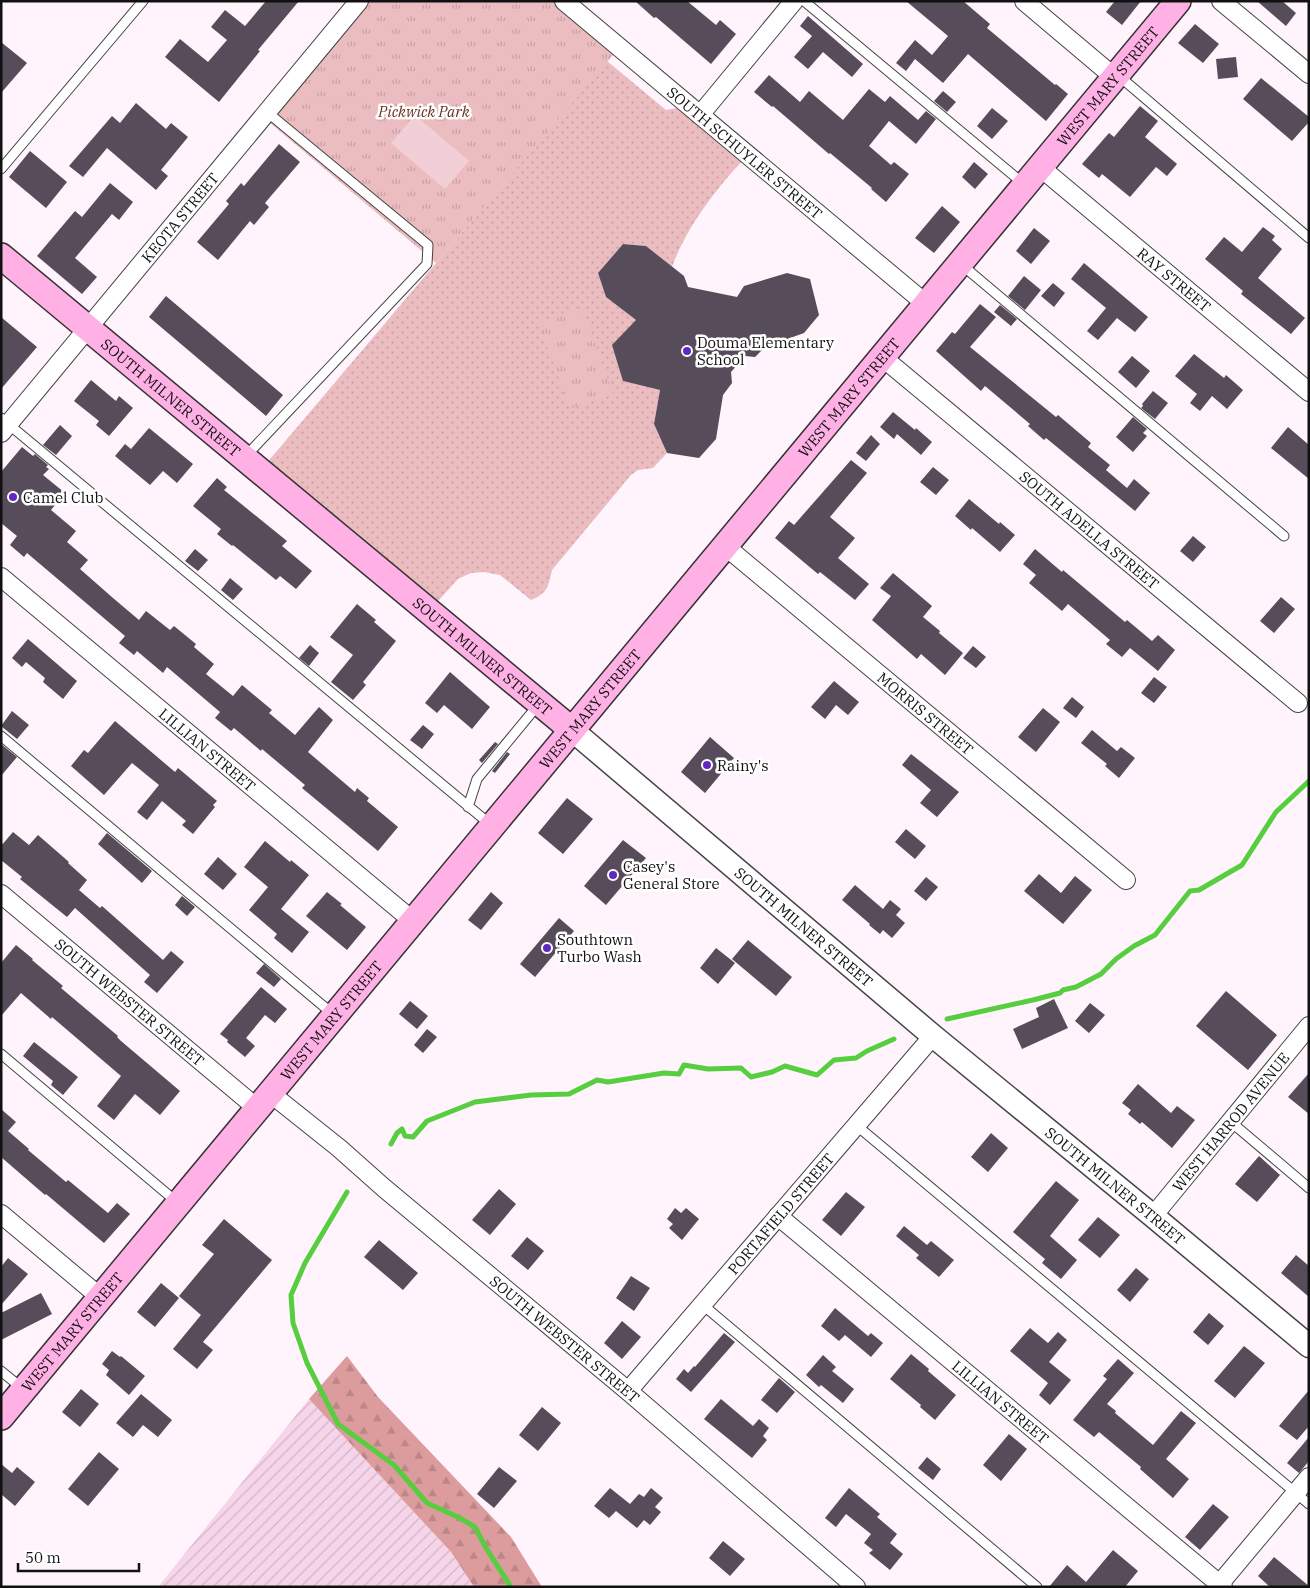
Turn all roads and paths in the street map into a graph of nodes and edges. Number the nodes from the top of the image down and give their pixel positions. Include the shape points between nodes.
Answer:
1 (143, 1) edge
2 (359, 1) edge
3 (564, 1) edge
4 (794, 1) edge
5 (804, 1) edge
6 (1024, 1) edge
7 (1178, 1) edge
8 (1221, 1) edge
9 (1309, 74) edge
10 (1116, 76) junction
11 (267, 112) junction
12 (700, 115) junction
13 (1, 169) edge
14 (1033, 176) junction
15 (1309, 238) edge
16 (1, 256) edge
17 (960, 263) junction
18 (926, 304) junction
19 (88, 328) junction
20 (882, 357) junction
21 (1309, 392) edge
22 (4, 425) edge
23 (244, 458) junction
24 (1284, 536) dead end
25 (725, 546) junction
26 (1, 577) edge
27 (540, 703) junction
28 (1298, 703) dead end
29 (572, 730) junction
30 (1, 736) edge
31 (468, 807) junction
32 (492, 826) junction
33 (1126, 880) dead end
34 (1, 894) edge
35 (413, 921) junction
36 (335, 1015) junction
37 (1308, 1028) edge
38 (933, 1036) junction
39 (1, 1054) edge
40 (264, 1101) junction
41 (1231, 1122) junction
42 (856, 1125) junction
43 (1309, 1188) edge
44 (178, 1204) junction
45 (1, 1214) edge
46 (778, 1216) junction
47 (1154, 1216) junction
48 (100, 1297) junction
49 (702, 1305) junction
50 (1309, 1346) edge
51 (1, 1371) edge
52 (24, 1390) junction
53 (628, 1392) junction
54 (1, 1416) edge
55 (1309, 1477) edge
56 (1295, 1493) junction
57 (1309, 1504) edge
58 (1220, 1586) edge
59 (856, 1587) edge
60 (1037, 1587) edge

1 - 13 lane
2 - 11 street, KEOTA STREET
3 - 12 street, SOUTH SCHUYLER STREET
4 - 12 street
5 - 14 lane
6 - 10 street
7 - 10 main road, WEST MARY STREET
8 - 9 street
10 - 14 main road, WEST MARY STREET
10 - 15 lane
11 - 19 street, KEOTA STREET
11 - 23 lane via 428,245 427,264
12 - 18 street, SOUTH SCHUYLER STREET
14 - 17 main road, WEST MARY STREET
14 - 21 street, RAY STREET
16 - 19 main road, SOUTH MILNER STREET
17 - 18 main road, WEST MARY STREET
17 - 24 lane
18 - 20 main road, WEST MARY STREET
19 - 22 street, KEOTA STREET
19 - 23 main road, SOUTH MILNER STREET
20 - 25 main road, WEST MARY STREET
20 - 28 street, SOUTH ADELLA STREET
22 - 31 lane
23 - 27 main road, SOUTH MILNER STREET
25 - 29 main road, WEST MARY STREET
25 - 33 street, MORRIS STREET
26 - 35 street, LILLIAN STREET
27 - 29 main road, SOUTH MILNER STREET
27 - 31 lane via 476,779
29 - 32 main road, WEST MARY STREET
29 - 38 street, SOUTH MILNER STREET
30 - 36 lane
31 - 32 lane
32 - 35 main road, WEST MARY STREET
34 - 40 street, SOUTH WEBSTER STREET
35 - 36 main road, WEST MARY STREET
36 - 40 main road, WEST MARY STREET
37 - 41 street, WEST HARROD AVENUE
38 - 42 street, PORTAFIELD STREET
38 - 47 street, SOUTH MILNER STREET
39 - 44 lane
40 - 44 main road, WEST MARY STREET
40 - 53 street, SOUTH WEBSTER STREET via 339,1148
41 - 43 lane
41 - 47 street, WEST HARROD AVENUE
42 - 46 street, PORTAFIELD STREET
42 - 56 lane
44 - 48 main road, WEST MARY STREET
45 - 48 street
46 - 49 street, PORTAFIELD STREET
46 - 58 street, LILLIAN STREET
47 - 50 street, SOUTH MILNER STREET
48 - 52 main road, WEST MARY STREET
49 - 53 street, PORTAFIELD STREET
49 - 60 lane
51 - 52 lane
52 - 54 main road, WEST MARY STREET
53 - 59 street, SOUTH WEBSTER STREET
55 - 56 street
56 - 57 lane
56 - 58 street

